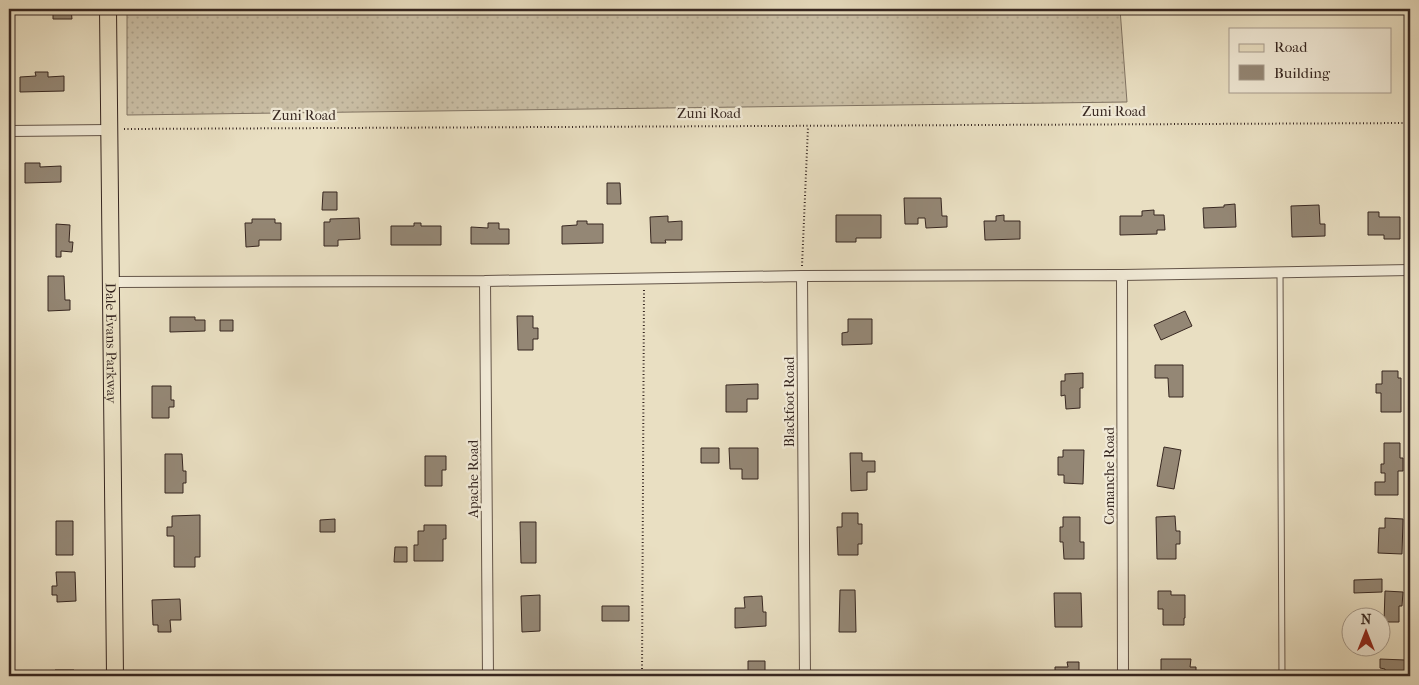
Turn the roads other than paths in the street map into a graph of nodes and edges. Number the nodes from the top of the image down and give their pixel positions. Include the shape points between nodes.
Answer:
1 (108, 9) edge
2 (109, 130) junction
3 (9, 131) edge
4 (1410, 270) edge
5 (1280, 272) junction
6 (1122, 275) junction
7 (802, 276) junction
8 (485, 281) junction
9 (112, 282) junction
10 (114, 676) edge
11 (488, 676) edge
12 (805, 676) edge
13 (1123, 676) edge
14 (1282, 676) edge

1 - 2 main road, Dale Evans Parkway
2 - 3 street
2 - 9 main road, Dale Evans Parkway
4 - 5 street
5 - 6 street
5 - 14 lane
6 - 7 street
6 - 13 street, Comanche Road
7 - 8 street
7 - 12 street, Blackfoot Road
8 - 9 street
8 - 11 street, Apache Road
9 - 10 main road, Dale Evans Parkway

